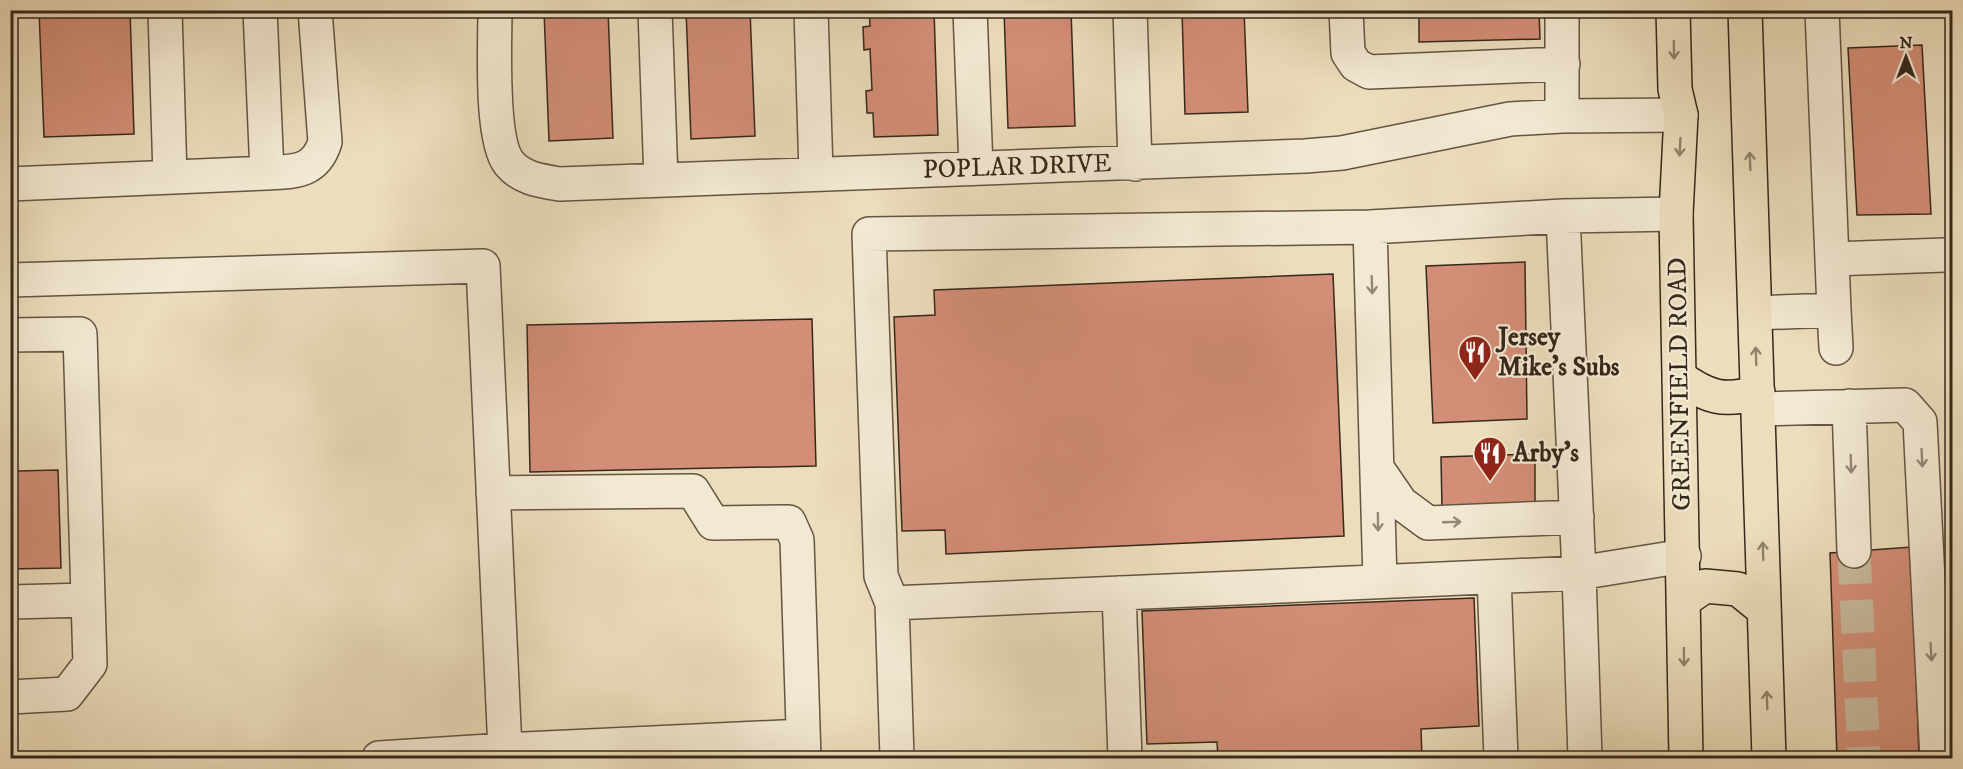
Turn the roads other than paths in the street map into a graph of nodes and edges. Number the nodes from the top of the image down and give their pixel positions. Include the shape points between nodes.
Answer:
1 (165, 10) edge
2 (260, 10) edge
3 (315, 10) edge
4 (495, 10) edge
5 (655, 10) edge
6 (811, 10) edge
7 (970, 10) edge
8 (1130, 10) edge
9 (1346, 10) edge
10 (1562, 10) edge
11 (1673, 10) edge
12 (1745, 10) edge
13 (1822, 10) edge
14 (1563, 64) junction
15 (1681, 115) junction
16 (1562, 116) junction
17 (1135, 164) junction
18 (976, 168) junction
19 (267, 173) junction
20 (816, 173) junction
21 (170, 177) junction
22 (661, 180) junction
23 (10, 184) edge
24 (1676, 214) junction
25 (1563, 216) junction
26 (1370, 226) junction
27 (1945, 255) dead end
28 (1832, 259) junction
29 (10, 280) edge
30 (1834, 309) junction
31 (1755, 313) junction
32 (10, 335) edge
33 (1836, 348) dead end
34 (1679, 377) junction
35 (1758, 400) junction
36 (1849, 406) junction
37 (1377, 468) junction
38 (493, 493) junction
39 (1577, 518) junction
40 (1854, 551) tunnel mouth
41 (1684, 556) junction
42 (1579, 573) junction
43 (1494, 577) junction
44 (1380, 581) junction
45 (1119, 593) junction
46 (88, 600) junction
47 (1683, 601) junction
48 (10, 602) edge
49 (892, 603) junction
50 (1764, 610) junction
51 (10, 697) edge
52 (804, 747) edge
53 (709, 749) edge
54 (621, 751) edge
55 (520, 752) edge
56 (448, 756) edge
57 (379, 759) edge
58 (897, 759) edge
59 (1125, 759) edge
60 (1501, 759) edge
61 (1585, 759) edge
62 (1686, 759) edge
63 (1769, 759) edge
64 (1936, 759) edge

1 - 21 street
2 - 19 street
3 - 19 street via 325,142 321,155 300,171
4 - 22 street, POPLAR DRIVE via 497,113 508,162 521,174 539,181
5 - 22 street
6 - 20 street
7 - 18 street
8 - 17 street
9 - 14 street via 1348,53 1356,65 1369,72
10 - 14 street
11 -> 15 main road, GREENFIELD ROAD via 1675,89
31 -> 12 main road
13 - 28 street
14 - 16 street
15 - 16 street, POPLAR DRIVE
15 -> 24 main road, GREENFIELD ROAD
16 - 17 street, POPLAR DRIVE via 1510,119 1342,153
17 - 18 street, POPLAR DRIVE
18 - 20 street, POPLAR DRIVE
19 - 21 street
20 - 22 street, POPLAR DRIVE
21 - 23 street
24 - 25 street
24 - 34 main road, GREENFIELD ROAD
25 - 26 street
25 - 39 street
26 -> 37 street
26 - 49 street via 869,234 881,576
27 - 28 street
28 - 30 street
29 - 38 street via 483,267
30 - 31 street
30 - 33 street
35 -> 31 main road
32 - 46 street via 80,334
34 - 35 main road via 1714,396
34 - 41 main road, GREENFIELD ROAD
35 - 36 street
50 -> 35 main road
36 -> 40 street
36 -> 64 street via 1905,405 1920,422
37 -> 39 street via 1401,503 1428,523
37 -> 44 street
38 - 52 street via 693,491 713,523 789,522 797,540
38 - 55 street
39 - 42 street
41 - 42 street
41 - 47 main road, GREENFIELD ROAD
42 - 43 street
42 - 61 street
43 - 44 street
43 - 60 street
44 - 45 street
45 - 49 street
45 - 59 street
46 - 48 street
46 - 51 street via 90,664 67,694
47 - 50 main road via 1705,586 1738,589
47 -> 62 main road, GREENFIELD ROAD
49 - 58 street
63 -> 50 main road
52 - 53 street
53 - 54 street
54 - 55 street
55 - 56 street
56 - 57 street

